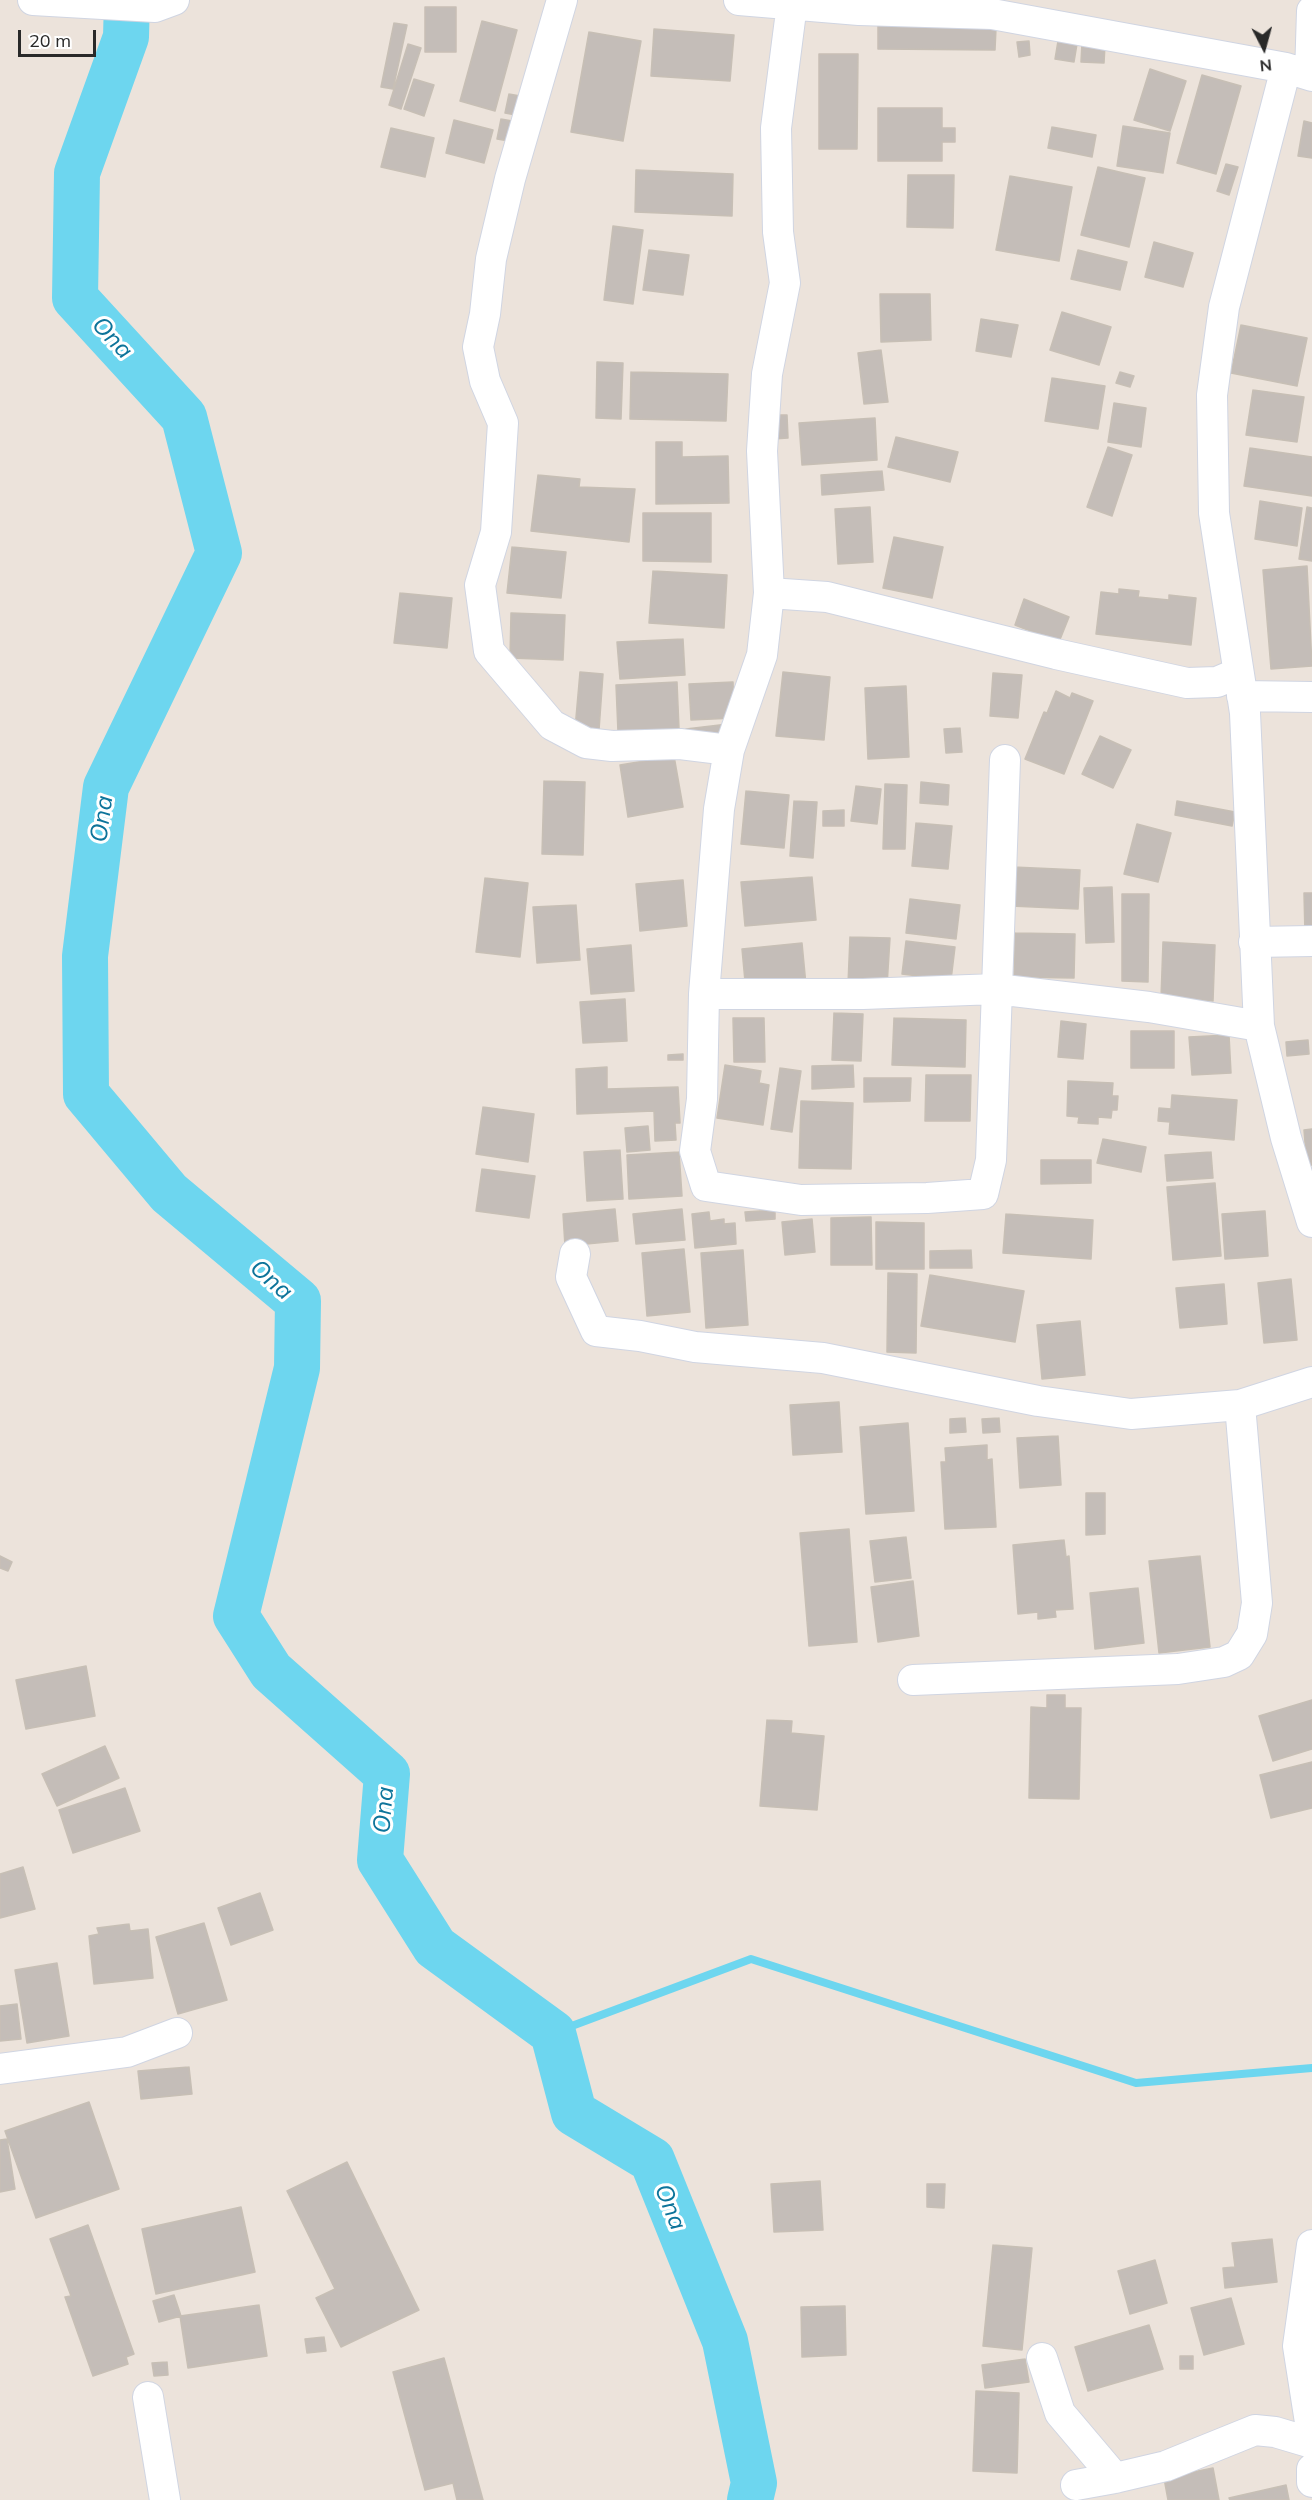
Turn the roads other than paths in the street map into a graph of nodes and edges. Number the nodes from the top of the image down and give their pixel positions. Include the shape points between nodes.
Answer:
1 (34, 0) edge
2 (562, 0) edge
3 (739, 0) edge
4 (165, 4) edge
5 (792, 4) junction
6 (992, 7) edge
7 (1312, 11) edge
8 (1303, 73) edge
9 (770, 592) junction
10 (1240, 685) junction
11 (1312, 697) edge
12 (729, 750) junction
13 (1005, 760) dead end
14 (1312, 941) edge
15 (1254, 942) junction
16 (996, 989) junction
17 (704, 994) junction
18 (1259, 1026) junction
19 (1312, 1221) edge
20 (575, 1254) dead end
21 (1312, 1382) edge
22 (1240, 1405) junction
23 (914, 1680) dead end
24 (177, 2033) dead end
25 (0, 2069) edge
26 (1312, 2245) edge
27 (1042, 2358) dead end
28 (148, 2397) dead end
29 (1312, 2435) edge
30 (1312, 2443) edge
31 (1312, 2469) edge
32 (1115, 2478) junction
33 (1312, 2482) edge
34 (1076, 2485) dead end
35 (165, 2500) edge

1 - 4 street
2 - 12 street via 510,179 491,259 478,347 485,381 504,423 496,532 480,585 489,651 552,725 586,742 612,746 680,744
3 - 5 street
5 - 6 street via 859,10
5 - 9 street via 776,128 778,232 785,283 767,374 762,451
6 - 8 street
7 - 8 street
8 - 10 street via 1224,307 1212,395 1214,513
9 - 10 street via 827,597 1187,683
9 - 12 street via 762,655
10 - 11 street
10 - 15 street via 1245,713
12 - 17 street via 719,809
13 - 16 street
14 - 15 street
15 - 18 street
16 - 17 street
16 - 17 street via 991,1160 983,1194 927,1198 801,1200 706,1186 696,1151 702,1099
16 - 18 street via 1149,1007
18 - 19 street via 1286,1138
20 - 22 street via 571,1277 596,1331 695,1347 823,1358 1038,1401 1131,1414
21 - 22 street
22 - 23 street via 1257,1604 1252,1634 1239,1655 1224,1662 1178,1669
24 - 25 street via 127,2052
26 - 29 street via 1298,2346
27 - 32 street via 1060,2413
28 - 35 street
30 - 32 street via 1255,2430 1166,2466
31 - 33 street
32 - 34 street

